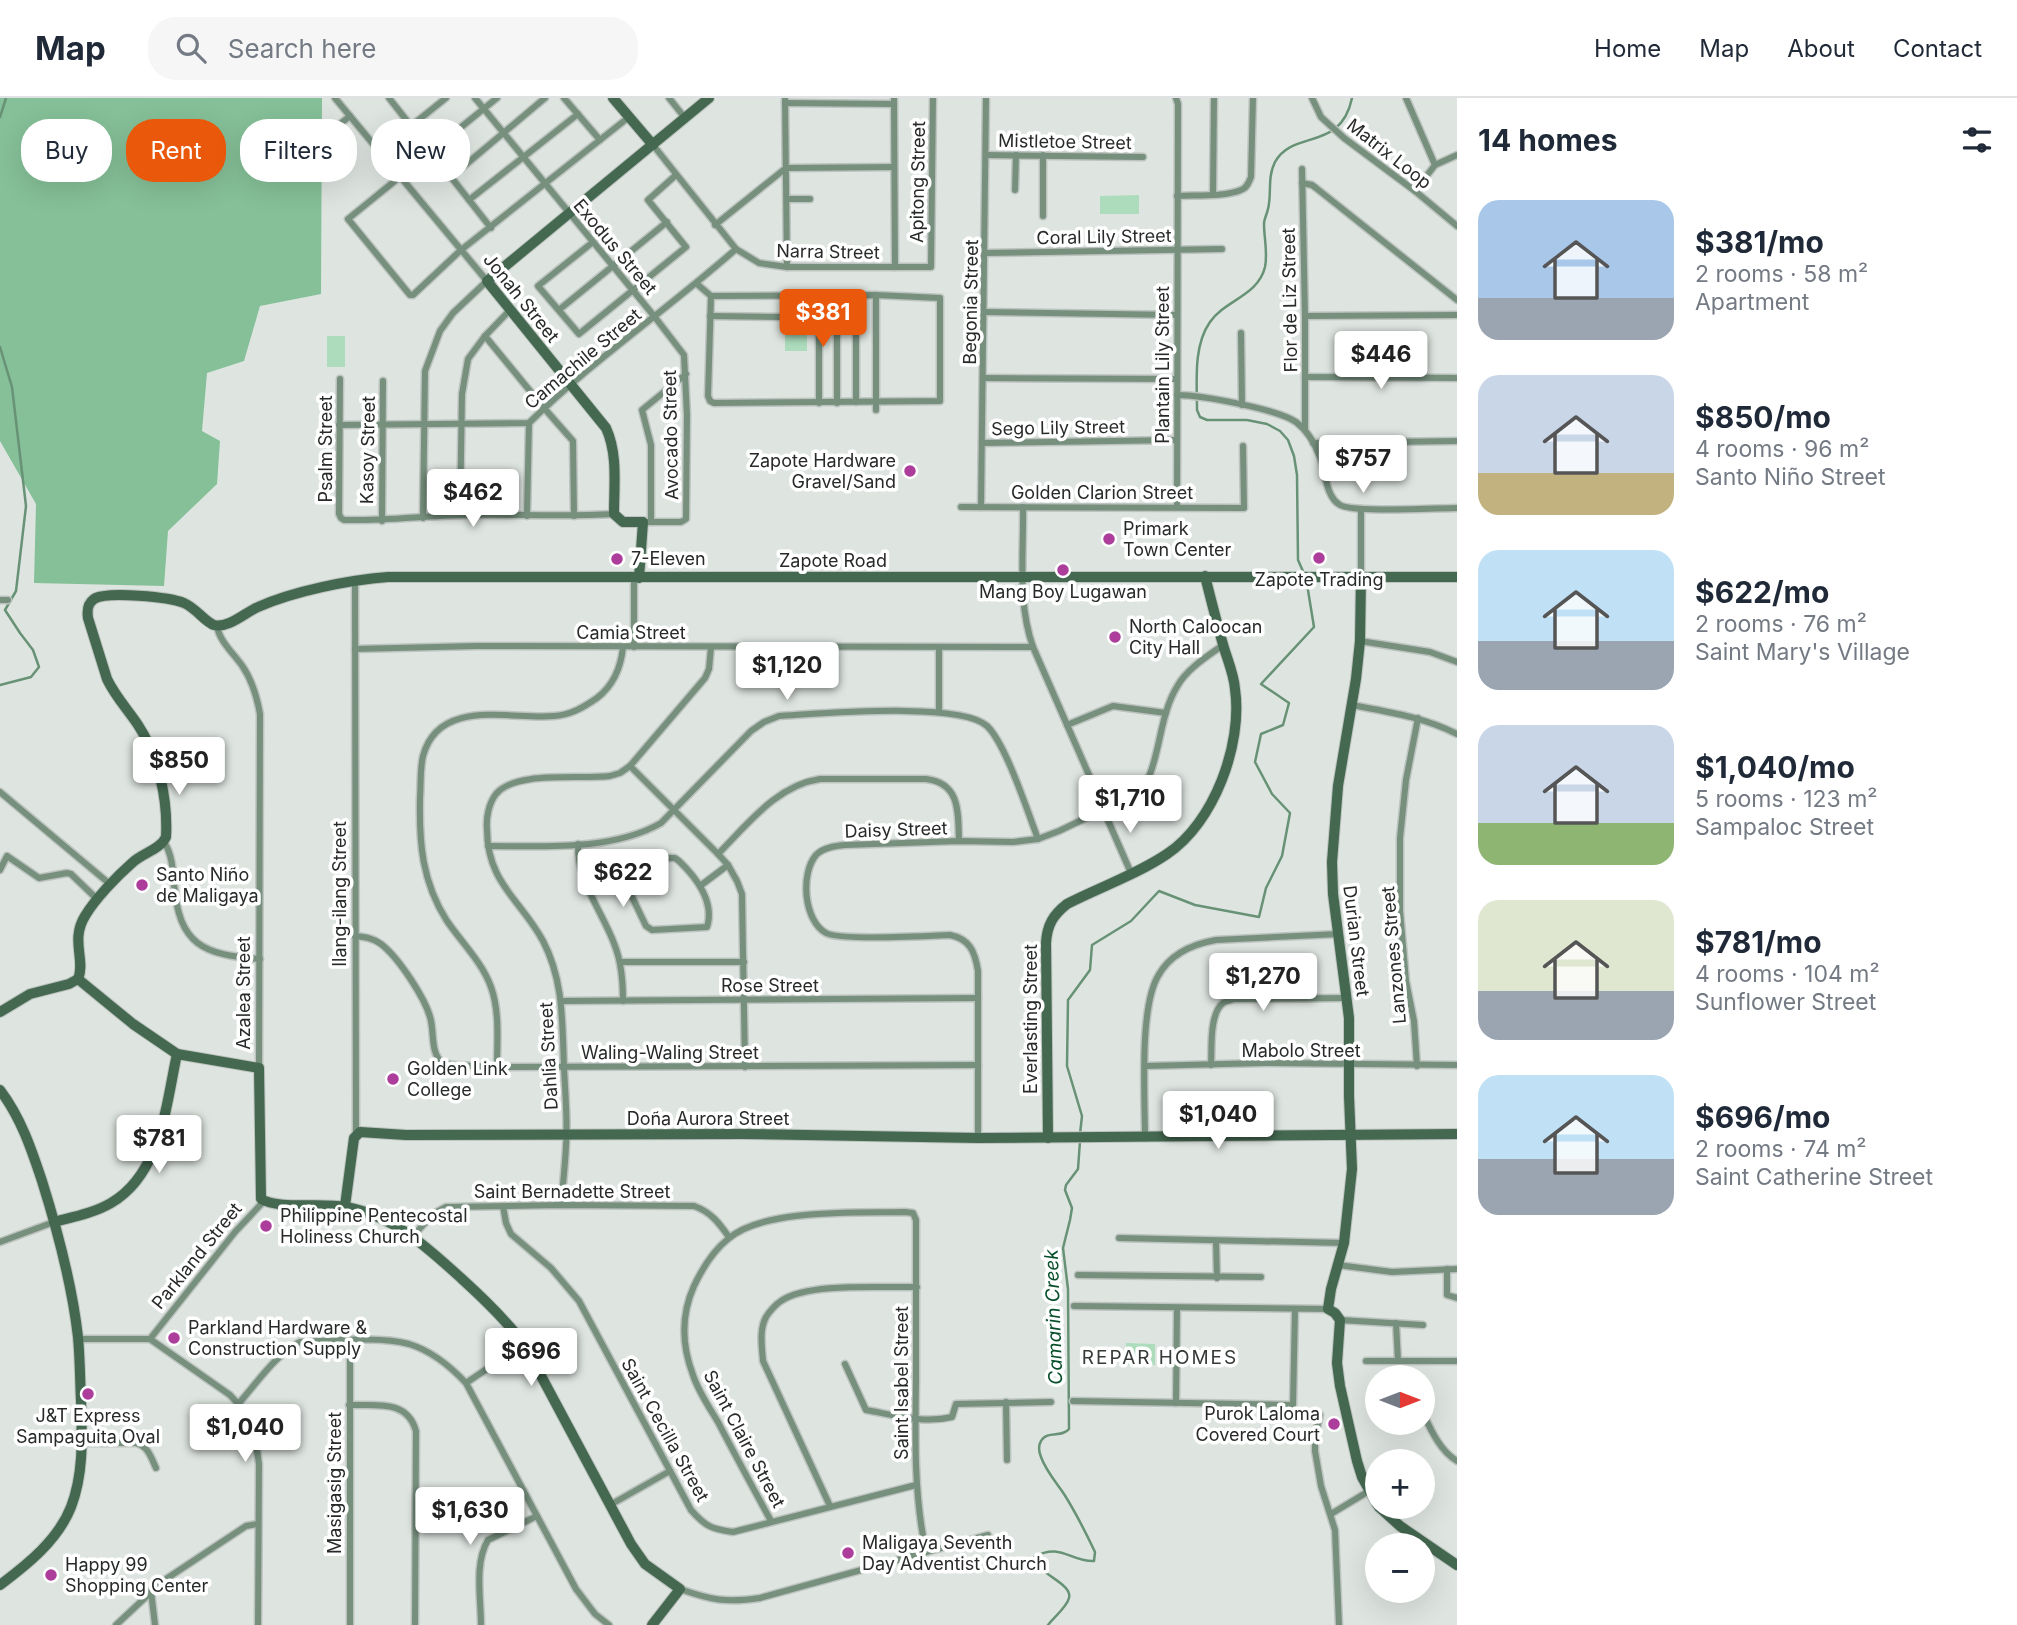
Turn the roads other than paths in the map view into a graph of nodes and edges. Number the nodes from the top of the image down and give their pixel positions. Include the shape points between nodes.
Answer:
1 (335, 98) edge
2 (389, 98) edge
3 (446, 98) edge
4 (475, 98) edge
5 (497, 98) edge
6 (545, 98) edge
7 (565, 98) edge
8 (613, 98) edge
9 (669, 98) edge
10 (709, 98) edge
11 (933, 98) edge
12 (986, 98) edge
13 (1176, 98) edge
14 (1214, 98) edge
15 (1253, 98) edge
16 (1312, 98) edge
17 (1406, 98) edge
18 (785, 100) edge
19 (894, 101) edge
20 (484, 108) junction
21 (578, 114) junction
22 (350, 116) junction
23 (629, 117) junction
24 (685, 118) junction
25 (346, 119) edge
26 (406, 119) edge
27 (420, 119) edge
28 (470, 120) edge
29 (505, 133) junction
30 (600, 140) junction
31 (371, 141) edge
32 (653, 145) junction
33 (986, 155) junction
34 (1016, 155) junction
35 (1043, 155) junction
36 (1457, 155) edge
37 (524, 157) junction
38 (1143, 157) dead end
39 (470, 162) edge
40 (1435, 165) junction
41 (894, 167) junction
42 (786, 168) junction
43 (1302, 169) dead end
44 (676, 175) junction
45 (393, 182) edge
46 (405, 182) edge
47 (455, 182) edge
48 (1302, 183) junction
49 (545, 184) junction
50 (1015, 190) dead end
51 (1415, 191) junction
52 (1213, 194) junction
53 (1178, 196) junction
54 (786, 199) junction
55 (810, 199) dead end
56 (469, 201) junction
57 (569, 213) junction
58 (1043, 216) dead end
59 (667, 222) junction
60 (715, 225) junction
61 (1457, 226) edge
62 (491, 228) junction
63 (593, 242) junction
64 (736, 249) junction
65 (1177, 249) junction
66 (1222, 249) dead end
67 (461, 250) junction
68 (985, 253) junction
69 (613, 267) junction
70 (787, 267) junction
71 (895, 267) junction
72 (931, 267) joint
73 (487, 281) junction
74 (697, 284) junction
75 (633, 291) junction
76 (876, 295) junction
77 (711, 296) junction
78 (819, 296) junction
79 (836, 296) junction
80 (856, 296) junction
81 (1457, 300) edge
82 (560, 309) junction
83 (510, 310) junction
84 (984, 312) junction
85 (1177, 315) junction
86 (1457, 315) edge
87 (654, 316) junction
88 (710, 316) junction
89 (1306, 316) junction
90 (781, 317) dead end
91 (1241, 333) dead end
92 (485, 336) junction
93 (686, 374) junction
94 (1305, 377) junction
95 (983, 378) junction
96 (1457, 378) edge
97 (340, 379) dead end
98 (1177, 379) junction
99 (383, 381) dead end
100 (571, 384) junction
101 (1177, 395) junction
102 (856, 402) junction
103 (819, 403) junction
104 (837, 403) junction
105 (1242, 405) junction
106 (876, 406) junction
107 (544, 408) junction
108 (528, 423) junction
109 (382, 424) junction
110 (423, 424) junction
111 (462, 424) junction
112 (340, 425) junction
113 (1305, 430) junction
114 (1177, 440) junction
115 (1457, 442) edge
116 (982, 443) junction
117 (1313, 443) junction
118 (1243, 446) dead end
119 (1023, 506) junction
120 (961, 507) dead end
121 (981, 507) junction
122 (1177, 508) junction
123 (1457, 508) edge
124 (1361, 509) junction
125 (614, 514) junction
126 (460, 515) junction
127 (527, 516) junction
128 (574, 516) junction
129 (423, 518) junction
130 (382, 521) junction
131 (647, 522) junction
132 (1023, 576) junction
133 (1205, 576) junction
134 (1361, 576) junction
135 (1457, 577) edge
136 (637, 578) junction
137 (355, 581) junction
138 (217, 626) junction
139 (1360, 641) junction
140 (1223, 645) junction
141 (623, 647) junction
142 (634, 647) junction
143 (711, 647) junction
144 (939, 647) junction
145 (1033, 647) junction
146 (355, 649) junction
147 (1457, 662) edge
148 (1352, 705) junction
149 (939, 712) junction
150 (1166, 713) junction
151 (1418, 718) junction
152 (1067, 725) junction
153 (1457, 734) edge
154 (630, 766) junction
155 (1096, 790) dead end
156 (0, 792) edge
157 (1103, 809) junction
158 (674, 811) junction
159 (1038, 839) junction
160 (959, 841) junction
161 (163, 842) junction
162 (578, 845) junction
163 (488, 846) junction
164 (718, 854) junction
165 (728, 865) junction
166 (0, 870) edge
167 (1131, 873) junction
168 (111, 885) junction
169 (700, 886) junction
170 (98, 900) junction
171 (1339, 934) junction
172 (355, 936) junction
173 (260, 959) junction
174 (620, 962) junction
175 (744, 962) junction
176 (78, 979) junction
177 (978, 998) junction
178 (1348, 998) junction
179 (745, 1000) junction
180 (562, 1001) junction
181 (623, 1001) junction
182 (0, 1012) edge
183 (177, 1054) junction
184 (1211, 1065) junction
185 (1350, 1065) junction
186 (1457, 1065) edge
187 (978, 1066) junction
188 (1145, 1066) junction
189 (1417, 1066) junction
190 (497, 1067) junction
191 (564, 1067) junction
192 (745, 1067) junction
193 (259, 1068) junction
194 (0, 1090) edge
195 (1351, 1133) junction
196 (1457, 1134) edge
197 (356, 1135) junction
198 (567, 1136) junction
199 (978, 1138) junction
200 (1048, 1138) junction
201 (1145, 1138) junction
202 (264, 1201) junction
203 (561, 1205) junction
204 (345, 1206) junction
205 (503, 1206) junction
206 (913, 1213) joint
207 (54, 1222) junction
208 (413, 1236) junction
209 (729, 1237) junction
210 (1119, 1238) dead end
211 (1216, 1241) junction
212 (0, 1242) edge
213 (1343, 1243) junction
214 (1338, 1265) junction
215 (1447, 1269) junction
216 (1457, 1269) edge
217 (1078, 1275) dead end
218 (1261, 1277) dead end
219 (1217, 1278) junction
220 (916, 1287) junction
221 (1457, 1298) edge
222 (1074, 1306) dead end
223 (1177, 1308) junction
224 (1328, 1309) junction
225 (1295, 1310) junction
226 (1340, 1320) junction
227 (1396, 1323) junction
228 (1423, 1325) dead end
229 (78, 1339) junction
230 (150, 1339) junction
231 (350, 1341) junction
232 (524, 1344) junction
233 (1366, 1361) dead end
234 (1398, 1361) junction
235 (1457, 1361) edge
236 (845, 1364) dead end
237 (466, 1383) junction
238 (1073, 1401) dead end
239 (1006, 1402) junction
240 (1051, 1402) dead end
241 (1176, 1403) junction
242 (239, 1404) junction
243 (349, 1405) junction
244 (1320, 1415) dead end
245 (915, 1419) junction
246 (1433, 1435) edge
247 (82, 1443) junction
248 (1007, 1460) dead end
249 (1457, 1461) edge
250 (156, 1468) dead end
251 (670, 1471) junction
252 (1365, 1481) edge
253 (916, 1485) junction
254 (1365, 1493) edge
255 (610, 1505) junction
256 (830, 1506) junction
257 (1331, 1514) junction
258 (537, 1516) junction
259 (1392, 1519) edge
260 (771, 1521) junction
261 (257, 1524) junction
262 (988, 1535) dead end
263 (926, 1552) junction
264 (1457, 1565) edge
265 (0, 1585) edge
266 (680, 1589) junction
267 (151, 1591) junction
268 (116, 1625) edge
269 (155, 1625) edge
270 (258, 1625) edge
271 (350, 1625) edge
272 (415, 1625) edge
273 (481, 1625) edge
274 (610, 1625) edge
275 (652, 1625) edge
276 (1339, 1625) edge

1 - 22 street, Jonah Street
2 - 26 street
3 - 27 street
4 - 20 street, Exodus Street
5 - 20 street
6 - 29 street
7 - 21 street
8 - 23 street
9 - 24 street
10 - 24 street
11 - 72 street, Apitong Street
12 - 33 street, Begonia Street
13 - 53 street, Plantain Lily Street
14 - 52 street
15 - 52 street via 1249,183 1244,189
16 - 51 street, Matrix Loop via 1321,117 1344,138
17 - 40 street
18 - 19 street
18 - 42 street
19 - 41 street
20 - 28 street
20 - 29 street, Exodus Street
21 - 30 street
21 - 37 street
22 - 25 street
22 - 31 street, Jonah Street
23 - 30 street
23 - 32 street
24 - 32 street
29 - 37 street, Exodus Street
29 - 39 street
30 - 49 street
32 - 44 street, Narra Street
32 - 57 street
33 - 34 street, Mistletoe Street
33 - 68 street, Begonia Street
34 - 35 street, Mistletoe Street
34 - 50 street
35 - 38 street, Mistletoe Street
35 - 58 street
36 - 40 street
37 - 49 street, Exodus Street
37 - 56 street
40 - 51 street
41 - 42 street
41 - 71 street
42 - 54 street
42 - 60 street
43 - 48 street, Flor de Liz Street
44 - 59 street via 648,200
44 - 60 street, Narra Street
45 - 67 street via 348,219 410,295
46 - 67 street, Jonah Street
47 - 56 street
48 - 81 street via 1316,188
48 - 89 street, Flor de Liz Street
49 - 57 street, Exodus Street
49 - 62 street
51 - 61 street, Matrix Loop
52 - 53 street
53 - 65 street, Plantain Lily Street
54 - 55 street
54 - 70 street
56 - 62 street
57 - 63 street, Exodus Street
57 - 73 street
59 - 69 street
59 - 75 street via 686,247
60 - 64 street, Narra Street
62 - 67 street
63 - 69 street, Exodus Street
63 - 82 street via 538,286
64 - 70 street, Narra Street via 759,263
64 - 74 street, Camachile Street
65 - 66 street, Coral Lily Street
65 - 68 street, Coral Lily Street
65 - 85 street, Plantain Lily Street
67 - 73 street, Jonah Street
68 - 84 street, Begonia Street
69 - 75 street, Exodus Street
69 - 82 street
70 - 71 street, Narra Street
71 - 72 street, Narra Street
73 - 83 street, Jonah Street
73 - 110 street via 440,331 425,371
74 - 77 street
74 - 87 street, Camachile Street
75 - 82 street via 579,334
75 - 87 street, Exodus Street
76 - 80 street
76 - 106 street
76 - 106 street via 936,297 941,302 940,401
77 - 78 street
77 - 88 street
78 - 79 street
78 - 103 street
79 - 80 street
79 - 104 street
80 - 102 street
83 - 92 street
83 - 100 street, Jonah Street
84 - 85 street
84 - 95 street, Begonia Street
85 - 98 street, Plantain Lily Street
86 - 89 street
87 - 93 street, Avocado Street via 684,355
87 - 100 street, Camachile Street
88 - 90 street
88 - 103 street via 710,401
89 - 94 street, Flor de Liz Street
91 - 105 street
92 - 107 street
92 - 111 street via 468,359
93 - 131 street via 642,410 650,445
93 - 131 street, Avocado Street via 686,519
94 - 96 street
94 - 113 street, Flor de Liz Street
95 - 98 street
95 - 116 street, Begonia Street
97 - 112 street, Psalm Street
98 - 101 street, Plantain Lily Street
99 - 109 street, Kasoy Street
100 - 107 street, Camachile Street
100 - 125 street, Jonah Street via 611,440
101 - 105 street
101 - 114 street, Plantain Lily Street
102 - 104 street
102 - 106 street
103 - 104 street
105 - 113 street via 1283,416
107 - 108 street, Camachile Street
107 - 128 street via 573,441
108 - 111 street, Camachile Street
108 - 127 street
109 - 110 street, Camachile Street
109 - 112 street, Camachile Street
109 - 130 street, Kasoy Street
110 - 111 street, Camachile Street
110 - 129 street
111 - 126 street
112 - 130 street, Psalm Street via 341,518
113 - 117 street
114 - 116 street, Sego Lily Street
114 - 122 street, Plantain Lily Street
115 - 117 street
116 - 121 street, Begonia Street
117 - 124 street via 1333,498 1344,507
118 - 122 street, Golden Clarion Street via 1244,508
119 - 121 street, Golden Clarion Street
119 - 122 street, Golden Clarion Street
119 - 132 street
120 - 121 street, Golden Clarion Street
123 - 124 street
124 - 134 street
125 - 128 street
125 - 131 street via 623,522
126 - 127 street
126 - 129 street
127 - 128 street
129 - 130 street
131 - 136 street
132 - 133 street, Zapote Road
132 - 136 street, Zapote Road
132 - 145 street via 1024,612
133 - 134 street, Zapote Road
133 - 140 street, Everlasting Street
134 - 135 street, Zapote Road
134 - 139 street, Durian Street
136 - 137 street, Zapote Road
136 - 142 street
137 - 138 street, Zapote Road via 273,601
137 - 146 street, Ilang-ilang Street
138 - 161 street via 187,604 166,598 103,596 88,608 111,689 142,732 156,766 165,808
138 - 173 street, Azalea Street via 252,682 260,714
139 - 147 street via 1430,652
139 - 148 street, Durian Street
140 - 150 street, Daisy Street via 1178,684
140 - 167 street, Everlasting Street via 1235,685 1237,713 1218,789 1192,833 1167,855
141 - 142 street, Camia Street
141 - 146 street, Camia Street
141 - 190 street via 614,680 585,707 556,716 455,719 431,739 424,753 419,838 427,875 446,918 492,991
142 - 143 street, Camia Street
143 - 144 street, Camia Street
143 - 154 street via 705,678
144 - 145 street, Camia Street
144 - 149 street
145 - 152 street
146 - 172 street, Ilang-ilang Street
148 - 151 street
148 - 171 street, Durian Street via 1332,840
149 - 158 street via 779,716 751,732
149 - 159 street via 979,720 994,734
150 - 152 street via 1113,706
150 - 157 street, Daisy Street via 1146,782 1132,796
151 - 153 street
151 - 189 street, Lanzones Street via 1400,838 1400,911
152 - 155 street
154 - 158 street
154 - 163 street, Dahlia Street via 610,776 506,785 489,809
156 - 168 street
157 - 159 street, Daisy Street
157 - 167 street
158 - 162 street via 642,832
158 - 164 street
159 - 160 street, Daisy Street
160 - 164 street via 955,800 940,782 820,779 806,781 774,800
160 - 177 street, Daisy Street via 829,847 817,855 810,869 808,906 816,926 828,935 960,937 976,958
161 - 168 street via 131,863
161 - 173 street via 170,855 185,930 206,949
162 - 163 street
162 - 174 street via 582,873
163 - 180 street, Dahlia Street via 496,875 543,941
164 - 165 street
165 - 169 street
165 - 175 street via 742,894
166 - 170 street via 7,856 39,878 71,874
167 - 200 street, Everlasting Street via 1067,905 1048,925
168 - 170 street
169 - 169 street via 675,858 624,880 646,926 652,929 708,927 708,908
170 - 176 street via 79,929
171 - 178 street, Durian Street
171 - 188 street via 1216,940 1181,951 1158,975 1150,995
172 - 190 street, Waling-Waling Street via 382,944 417,990 432,1021 435,1054 442,1063
172 - 197 street, Ilang-ilang Street
173 - 193 street, Azalea Street
174 - 175 street
174 - 181 street
175 - 179 street
176 - 182 street via 30,994
176 - 183 street
177 - 179 street, Rose Street
177 - 187 street, Daisy Street
178 - 184 street via 1224,1002 1213,1023
178 - 185 street, Durian Street
179 - 181 street, Rose Street
179 - 192 street
180 - 181 street, Rose Street
180 - 191 street, Dahlia Street
183 - 193 street
183 - 207 street via 159,1135 144,1172 112,1203
184 - 185 street, Mabolo Street
184 - 188 street, Mabolo Street
185 - 189 street, Mabolo Street
185 - 195 street, Durian Street
186 - 189 street, Mabolo Street
187 - 192 street, Waling-Waling Street
187 - 199 street, Daisy Street
188 - 201 street
190 - 191 street, Waling-Waling Street
191 - 192 street, Waling-Waling Street
191 - 198 street, Dahlia Street
193 - 202 street, Azalea Street via 259,1196
194 - 207 street via 26,1134
195 - 196 street, Doña Aurora Street
195 - 201 street, Doña Aurora Street
195 - 213 street, Durian Street via 1352,1169
197 - 198 street, Doña Aurora Street
197 - 204 street, Ilang-ilang Street
198 - 199 street, Doña Aurora Street
198 - 203 street, Dahlia Street
199 - 200 street, Doña Aurora Street
200 - 201 street, Doña Aurora Street
202 - 204 street, Parkland Street
202 - 230 street, Parkland Street
203 - 205 street, Saint Bernadette Street
203 - 209 street, Saint Bernadette Street via 694,1206 715,1217
204 - 208 street, Parkland Street via 393,1223
205 - 208 street, Saint Bernadette Street via 446,1207
205 - 251 street, Saint Cecilla Street via 511,1234 551,1268 579,1301
206 - 209 street, Saint Claire Street via 780,1218
206 - 220 street, Saint Isabel Street
207 - 212 street
207 - 229 street
208 - 232 street, Parkland Street via 493,1308
209 - 260 street, Saint Claire Street via 699,1275 688,1299 685,1349 693,1377
210 - 211 street
211 - 213 street
211 - 219 street
213 - 214 street, Durian Street
214 - 215 street via 1392,1272
214 - 224 street, Durian Street
215 - 216 street
215 - 221 street via 1447,1295
217 - 219 street
218 - 219 street
220 - 245 street, Saint Isabel Street
220 - 256 street via 793,1294 765,1319 763,1361
222 - 223 street
223 - 225 street
223 - 241 street
224 - 225 street
224 - 226 street
225 - 241 street via 1293,1405
226 - 227 street
226 - 252 street via 1340,1386
227 - 228 street
227 - 234 street
229 - 230 street
229 - 247 street
230 - 242 street
231 - 237 street via 409,1344 432,1354
231 - 242 street via 291,1346
231 - 243 street, Masigasig Street
232 - 237 street
232 - 255 street, Parkland Street
233 - 234 street
234 - 235 street
236 - 245 street via 866,1410
237 - 258 street
238 - 241 street
239 - 240 street
239 - 245 street via 956,1404 951,1417
239 - 248 street
242 - 261 street via 257,1443
243 - 271 street, Masigasig Street
243 - 272 street via 396,1407 414,1424
244 - 257 street via 1315,1451
245 - 253 street, Saint Isabel Street
246 - 249 street
247 - 250 street via 142,1444
247 - 265 street via 70,1510 41,1551
251 - 255 street
251 - 260 street, Saint Cecilla Street via 691,1510 715,1530 733,1532
253 - 256 street, Saint Cecilla Street
253 - 263 street, Saint Isabel Street
254 - 257 street
255 - 266 street, Parkland Street via 645,1564
256 - 260 street, Saint Cecilla Street
257 - 276 street via 1337,1548
258 - 273 street via 488,1540 484,1547
258 - 274 street via 576,1589
259 - 264 street
261 - 267 street via 200,1555
261 - 270 street
262 - 263 street
263 - 266 street via 737,1602
266 - 275 street
267 - 268 street
267 - 269 street

